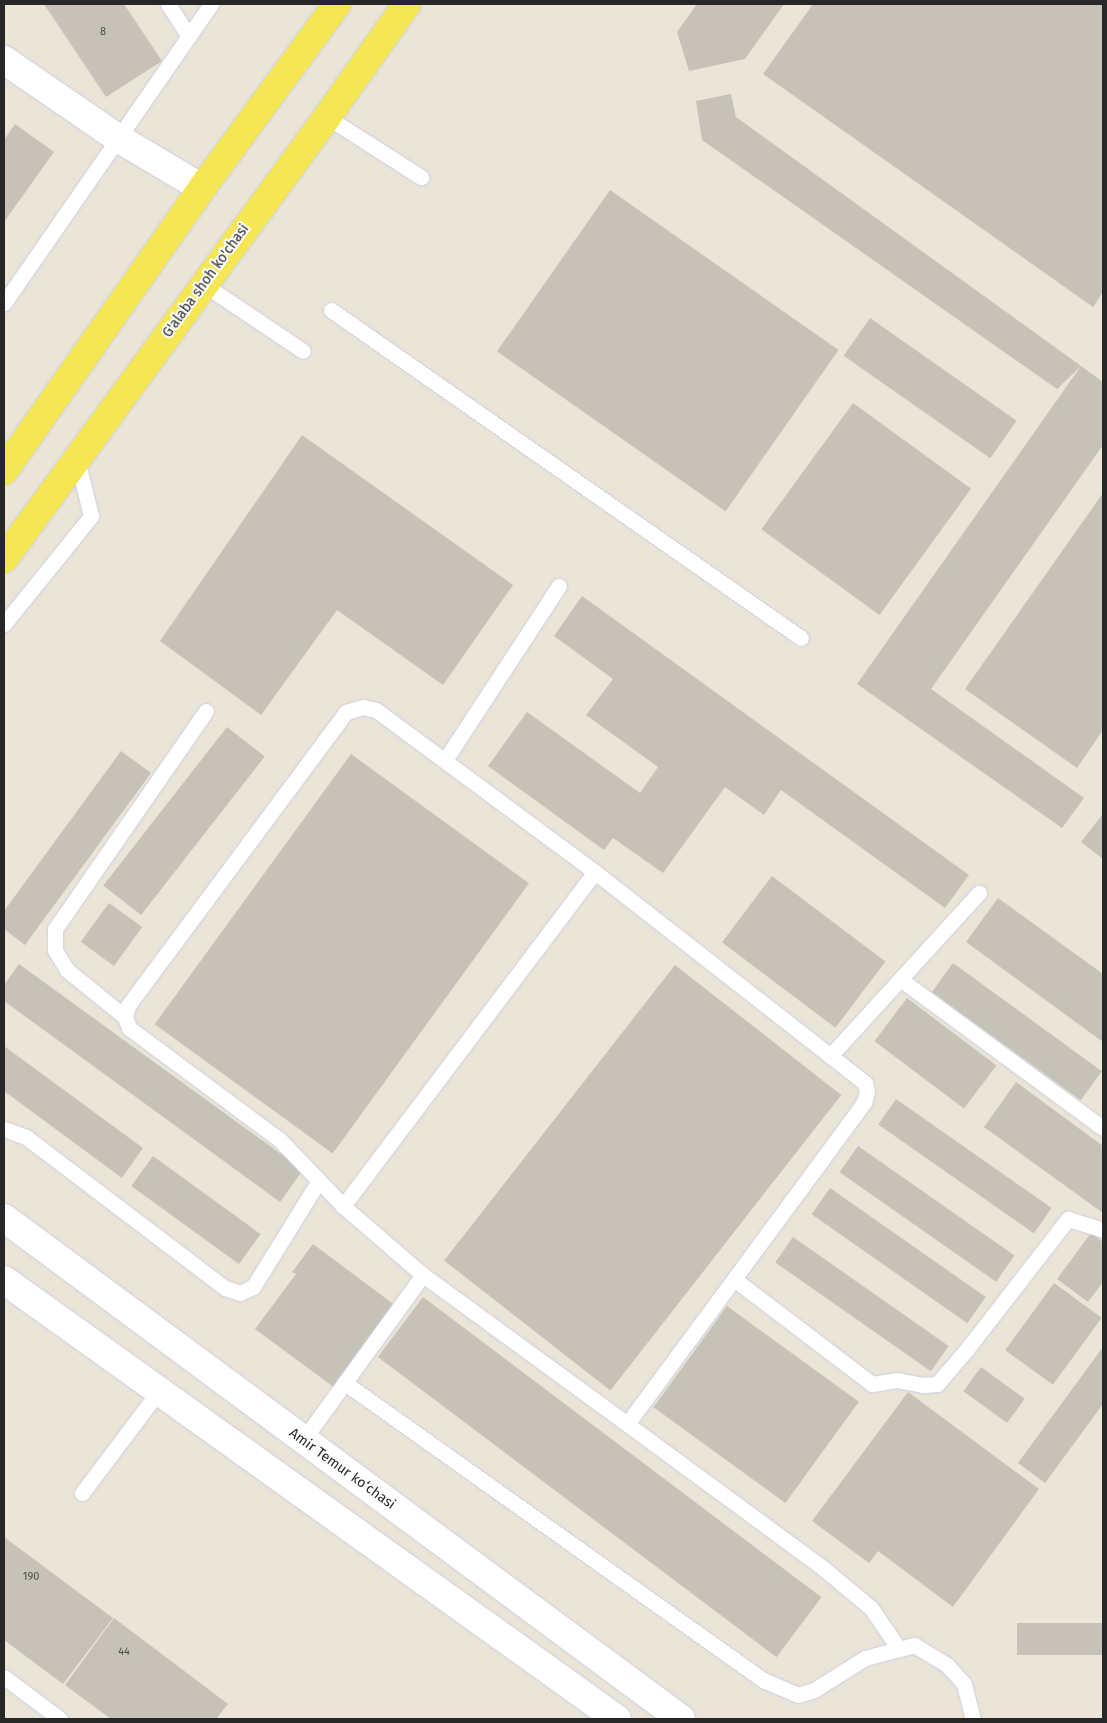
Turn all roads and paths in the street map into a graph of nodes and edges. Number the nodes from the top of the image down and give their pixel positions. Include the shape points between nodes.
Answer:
1 (168, 4) edge
2 (211, 4) edge
3 (337, 4) edge
4 (407, 4) edge
5 (189, 36) junction
6 (4, 60) edge
7 (328, 117) junction
8 (118, 138) junction
9 (421, 177) dead end
10 (202, 188) junction
11 (203, 284) junction
12 (4, 303) edge
13 (331, 310) dead end
14 (303, 351) dead end
15 (76, 458) junction
16 (4, 471) edge
17 (4, 558) edge
18 (559, 586) dead end
19 (4, 624) edge
20 (801, 638) dead end
21 (206, 711) dead end
22 (445, 760) junction
23 (595, 872) junction
24 (979, 893) dead end
25 (900, 979) junction
26 (125, 1017) junction
27 (830, 1056) junction
28 (1103, 1128) edge
29 (4, 1129) edge
30 (318, 1182) junction
31 (343, 1206) junction
32 (4, 1218) edge
33 (1103, 1230) edge
34 (424, 1275) junction
35 (734, 1279) junction
36 (4, 1280) edge
37 (345, 1382) junction
38 (159, 1391) junction
39 (627, 1424) junction
40 (303, 1440) junction
41 (82, 1493) dead end
42 (899, 1649) junction
43 (4, 1677) edge
44 (60, 1719) edge
45 (617, 1719) edge
46 (681, 1719) edge
47 (973, 1719) edge

1 - 5 lane
2 - 5 lane
3 - 10 main road
4 - 7 main road, G'alaba shoh ko'chasi
5 - 8 lane
6 - 8 main road
7 - 9 lane
7 - 11 main road, G'alaba shoh ko'chasi
8 - 10 main road
8 - 12 lane
10 - 16 main road
11 - 14 lane
11 - 15 main road, G'alaba shoh ko'chasi
13 - 20 lane
15 - 17 main road, G'alaba shoh ko'chasi
15 - 19 lane via 92,516
18 - 22 lane
21 - 26 lane via 55,929 55,950 67,970
22 - 23 lane
22 - 26 lane via 376,710 362,706 346,712 128,1006
23 - 27 lane
23 - 31 lane
24 - 25 lane
25 - 27 lane
25 - 28 lane
26 - 30 lane via 129,1028 280,1140
27 - 35 lane via 865,1084 864,1102
29 - 30 lane via 26,1137 225,1288 240,1293 252,1287
30 - 31 lane
31 - 34 lane
32 - 40 main road, Amir Temur ko‘chasi
33 - 35 lane via 1068,1219 937,1384 897,1380 872,1384
34 - 37 lane
34 - 39 lane
35 - 39 lane
36 - 38 main road
37 - 40 lane
37 - 42 lane via 763,1680 798,1695 814,1690 865,1658
38 - 41 lane
38 - 45 main road
39 - 42 lane via 823,1568 871,1608
40 - 46 main road, Amir Temur ko‘chasi
42 - 47 lane via 914,1645 947,1665 964,1684
43 - 44 lane

